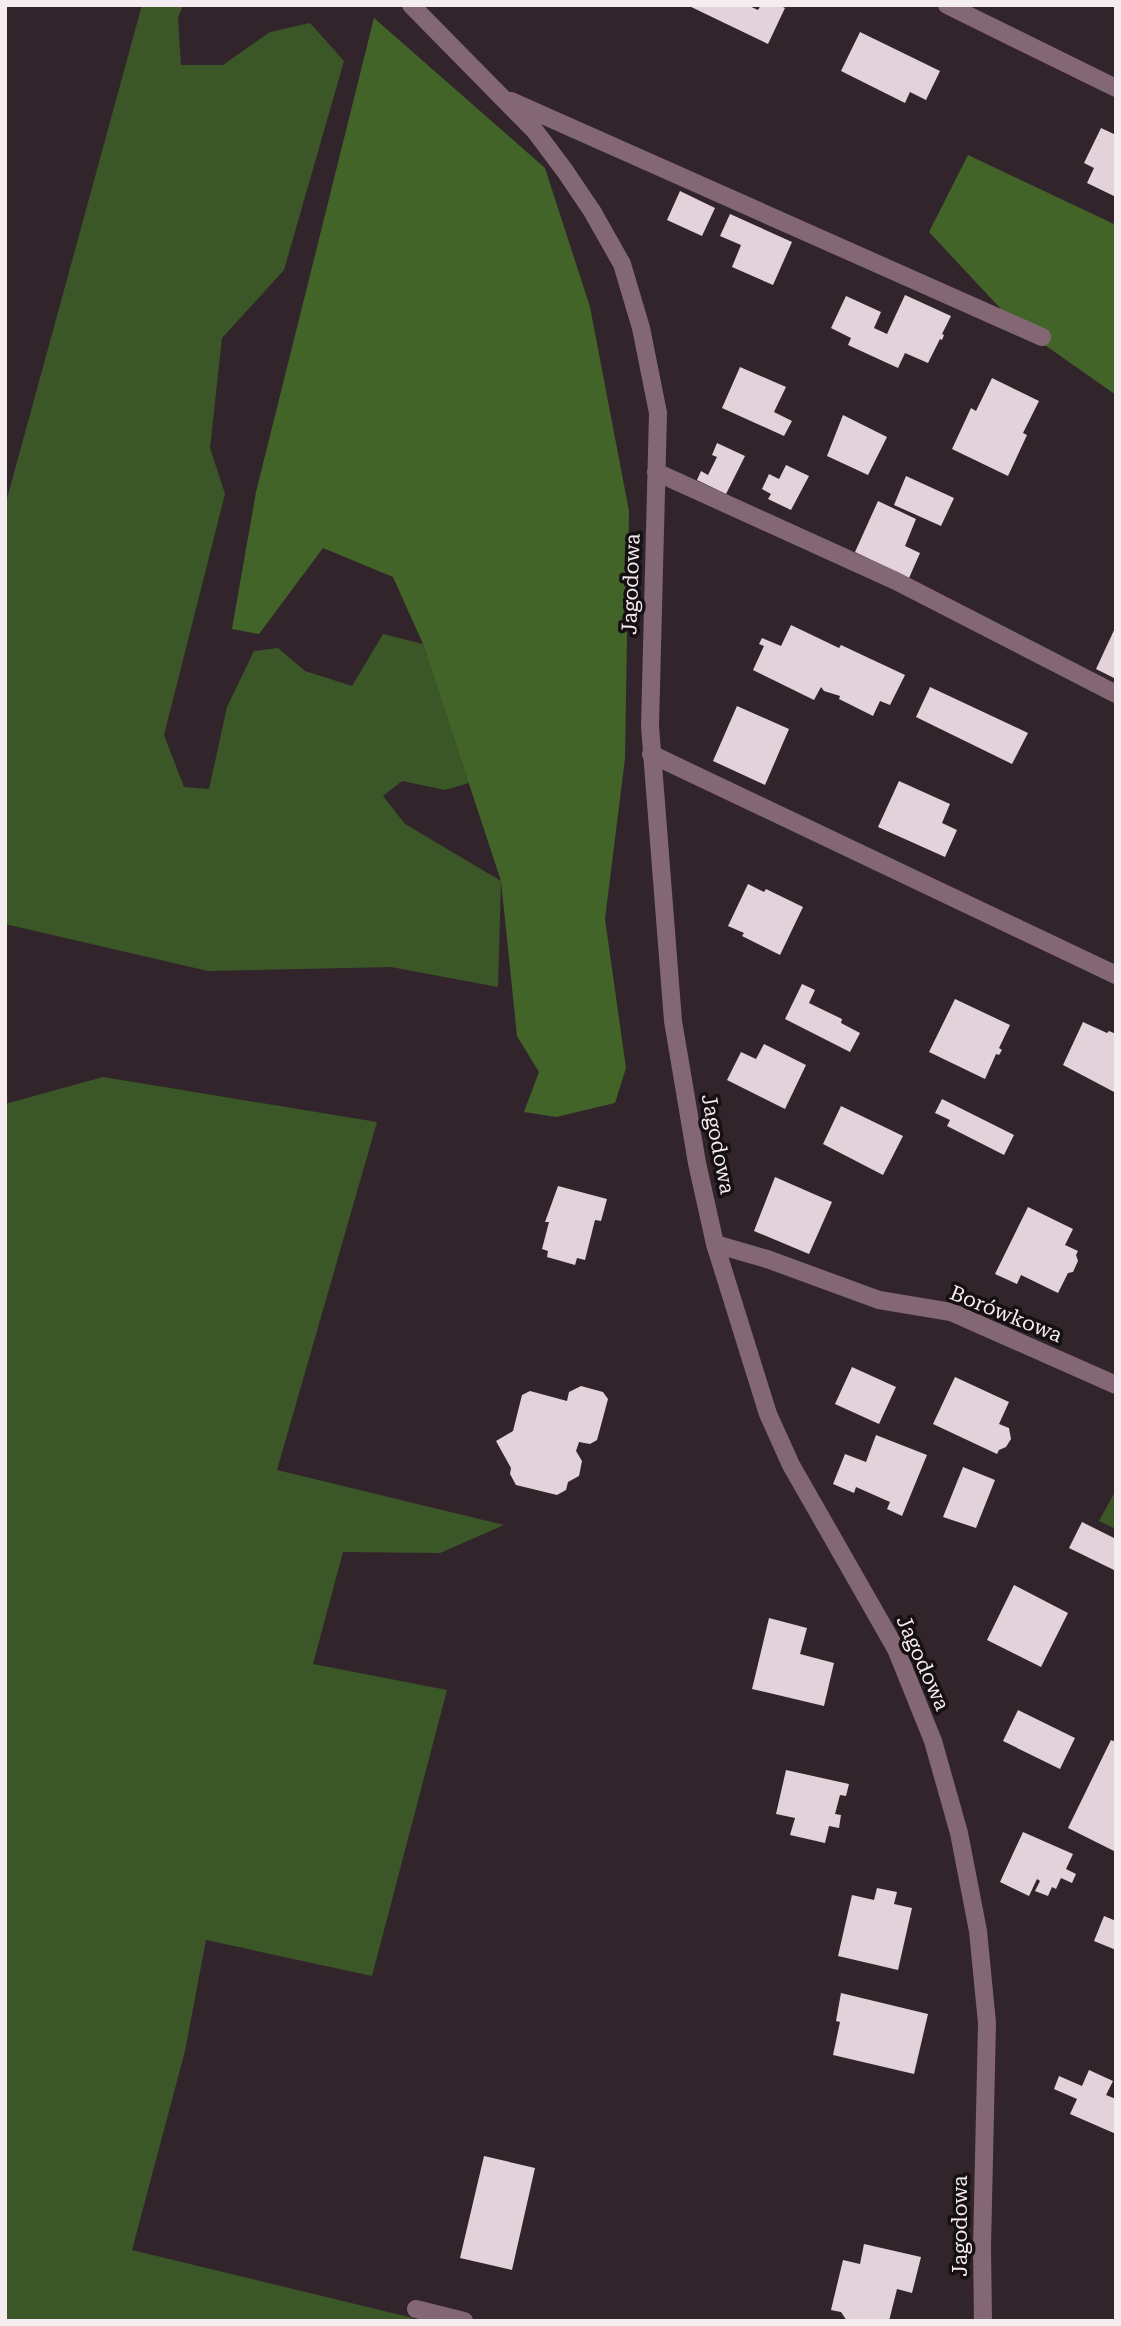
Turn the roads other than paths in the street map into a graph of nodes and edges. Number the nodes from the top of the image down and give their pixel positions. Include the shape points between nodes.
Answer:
1 (411, 5) edge
2 (947, 5) edge
3 (1116, 88) edge
4 (501, 97) junction
5 (1042, 337) dead end
6 (656, 472) junction
7 (1116, 694) edge
8 (652, 754) junction
9 (1116, 975) edge
10 (715, 1244) junction
11 (1116, 1385) edge
12 (416, 2309) dead end
13 (464, 2321) edge
14 (983, 2321) edge

1 - 4 street, Jagodowa
2 - 3 street
4 - 5 street
4 - 6 street, Jagodowa via 565,171 622,264 658,413
6 - 7 street via 896,581
6 - 8 street, Jagodowa
8 - 9 street
8 - 10 street, Jagodowa via 673,1021
10 - 11 street, Borówkowa via 879,1300 951,1312
10 - 14 street, Jagodowa via 768,1414 791,1465 896,1649 933,1741 959,1833 978,1931 987,2022
12 - 13 street

